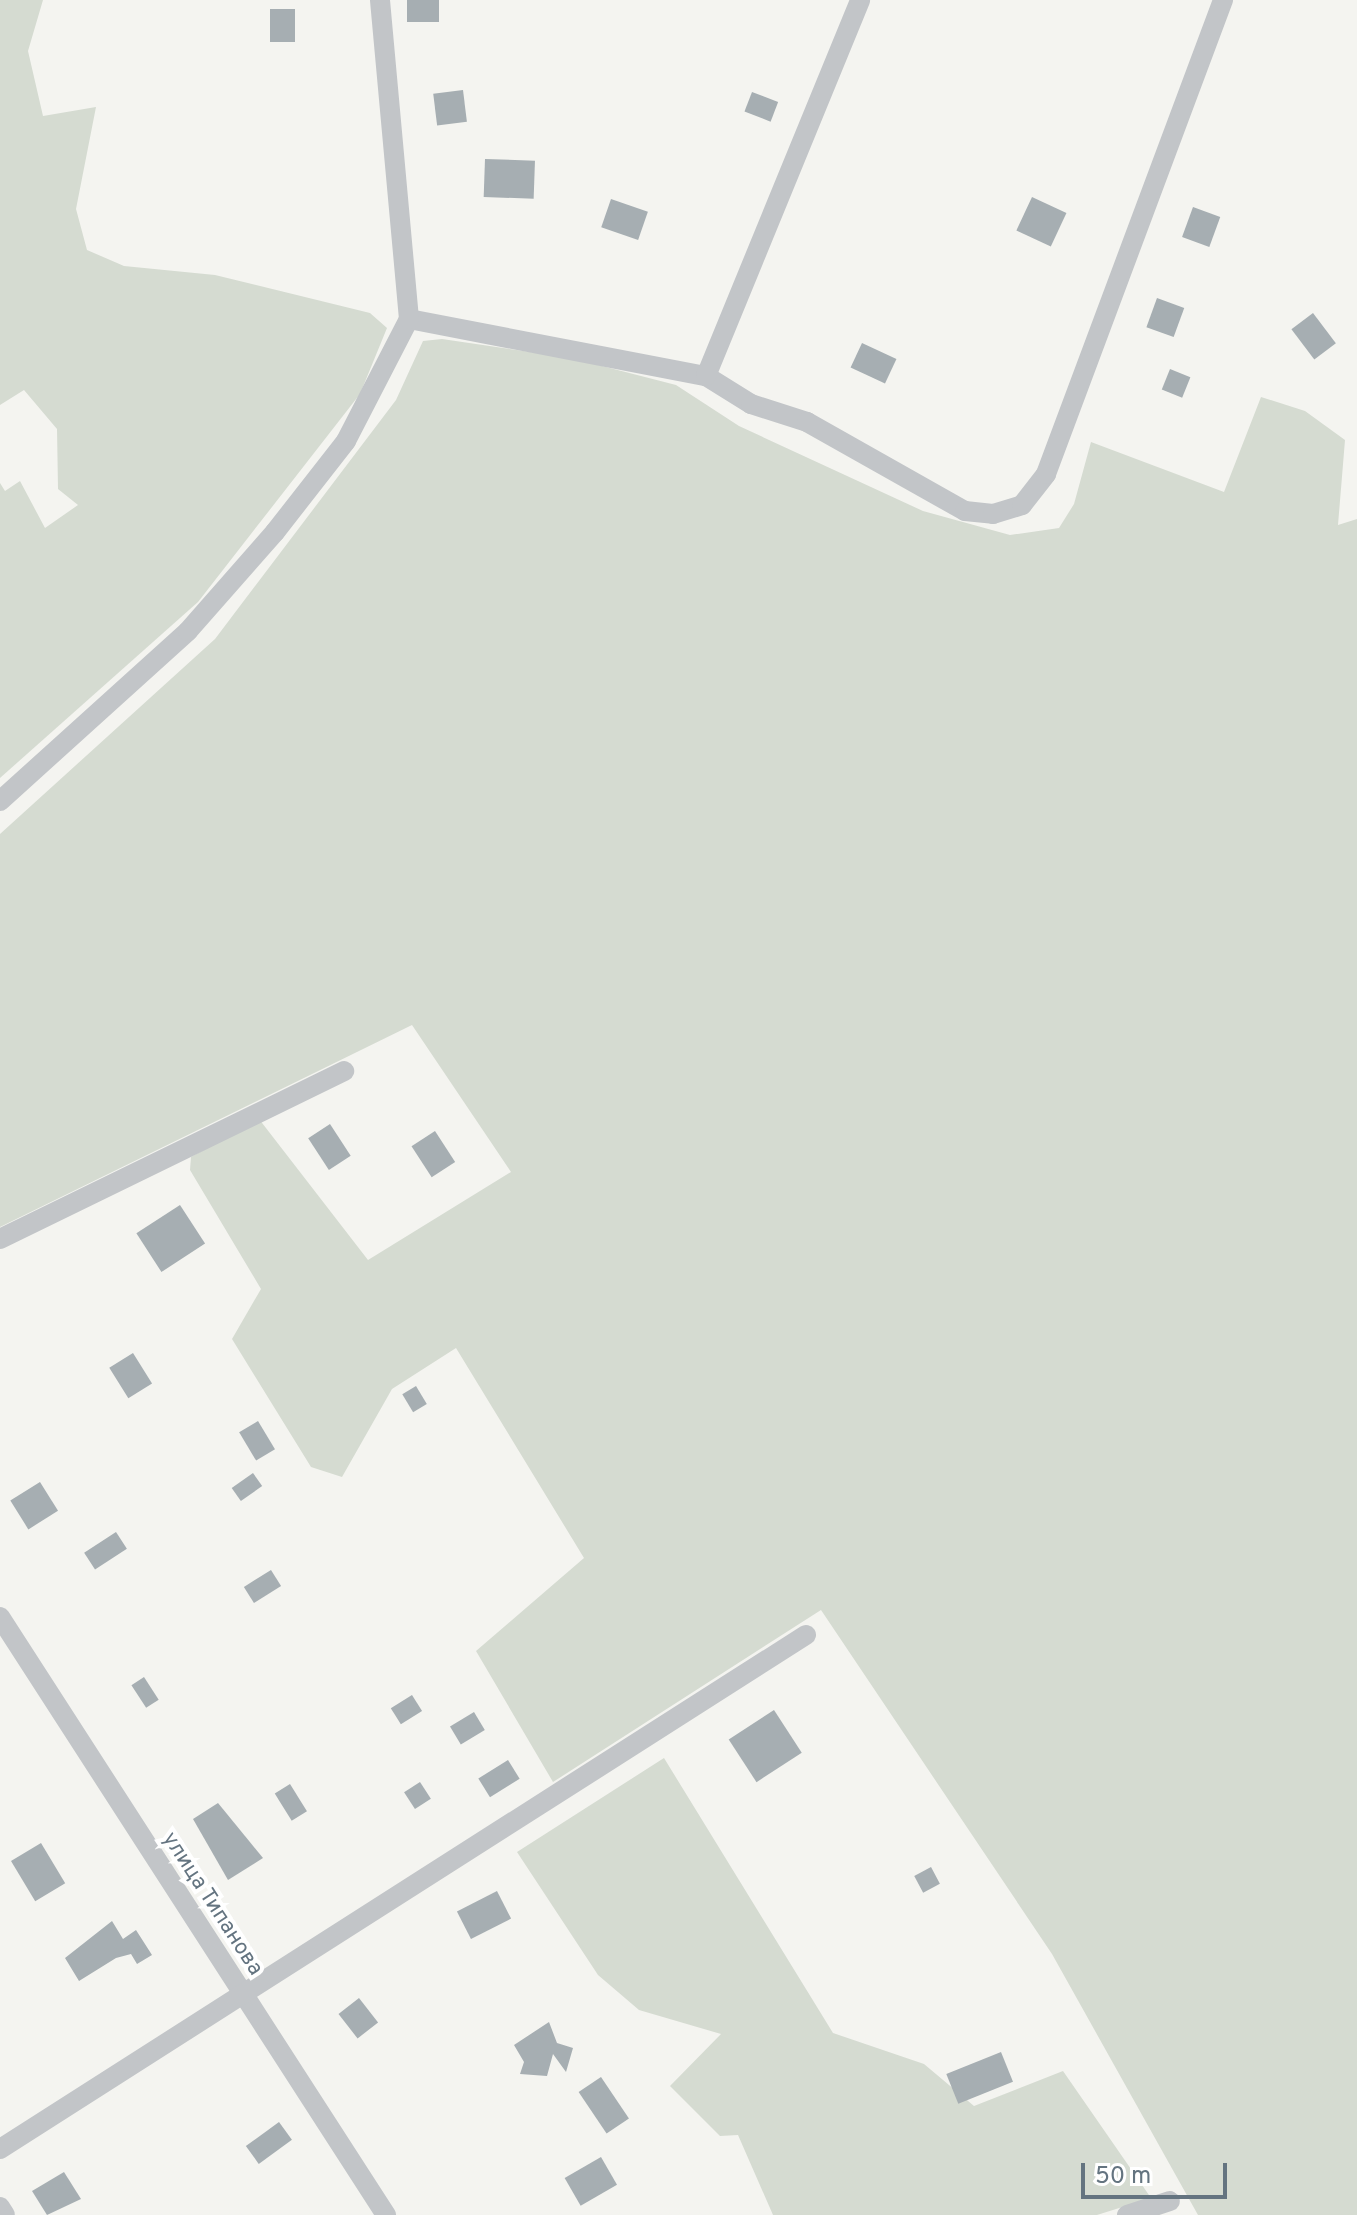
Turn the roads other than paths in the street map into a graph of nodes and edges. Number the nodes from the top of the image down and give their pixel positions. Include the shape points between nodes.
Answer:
1 (380, 0) edge
2 (860, 0) edge
3 (1223, 0) edge
4 (409, 319) junction
5 (706, 376) junction
6 (0, 801) edge
7 (344, 1071) dead end
8 (0, 1239) edge
9 (0, 1617) edge
10 (806, 1635) dead end
11 (244, 1998) junction
12 (0, 2149) edge
13 (1170, 2201) dead end
14 (0, 2207) edge
15 (5, 2215) edge
16 (386, 2215) edge
17 (1127, 2215) edge

1 - 4 street
2 - 5 street
3 - 5 street via 1046,474 1022,505 993,514 965,511 807,422 751,404
4 - 5 street
4 - 6 street via 346,441 275,532 188,631
7 - 8 street
9 - 11 street, улица Типанова
10 - 11 street
11 - 12 street
11 - 16 street, улица Типанова
13 - 17 street
14 - 15 street

